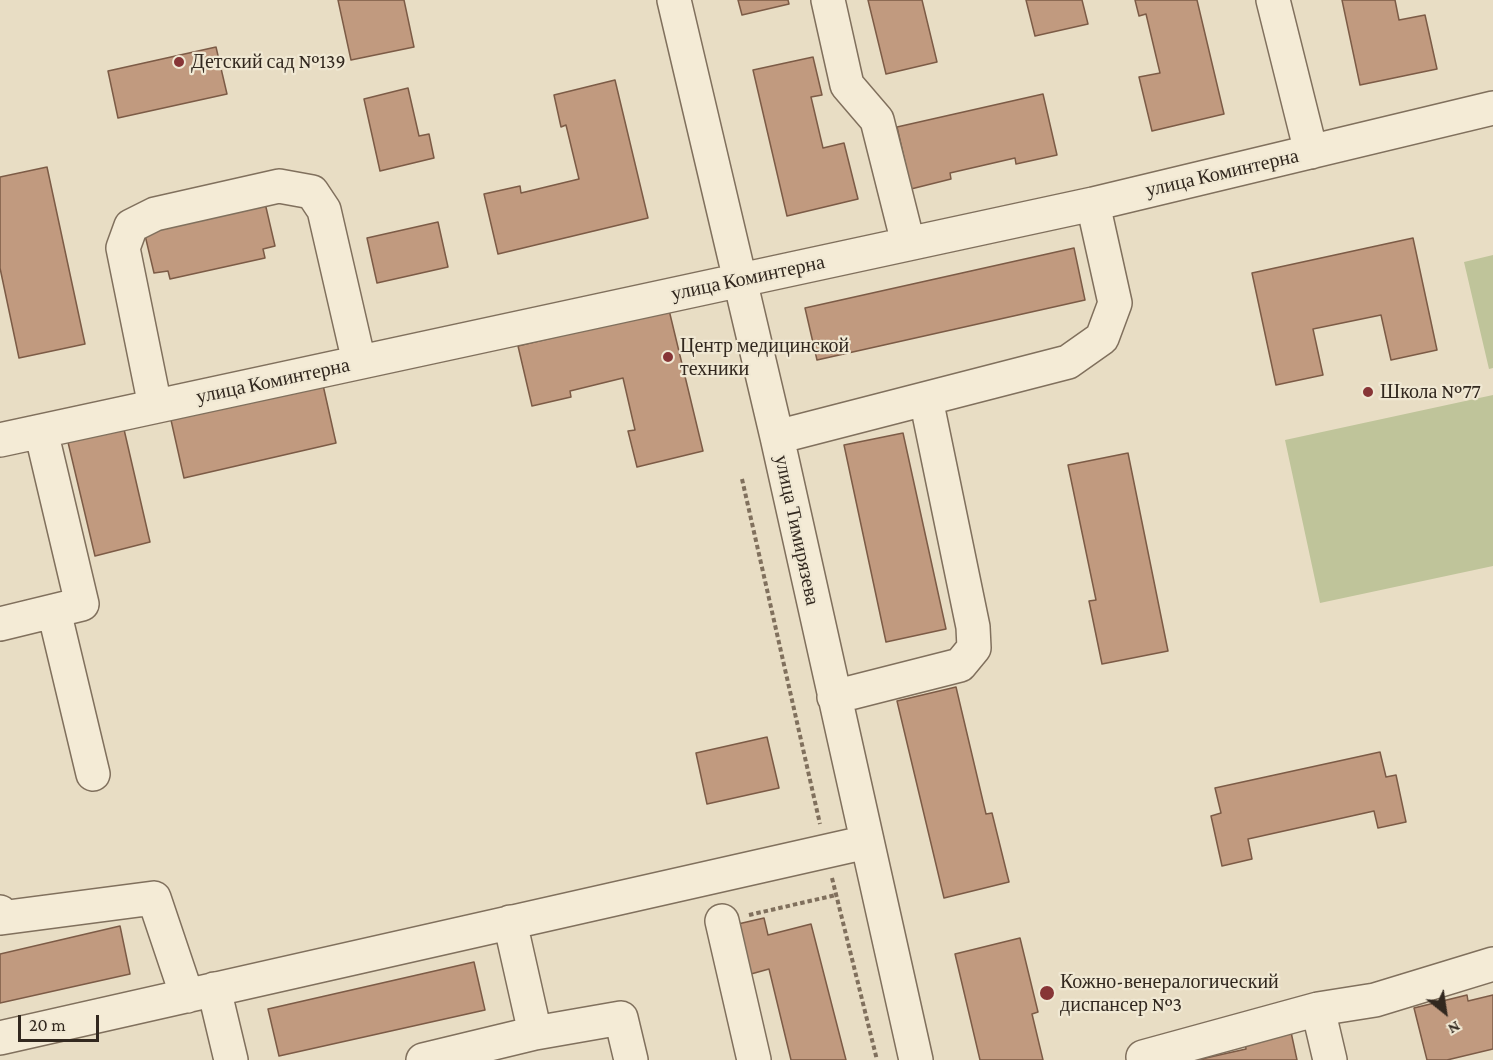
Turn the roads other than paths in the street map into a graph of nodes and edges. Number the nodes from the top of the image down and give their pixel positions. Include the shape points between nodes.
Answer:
1 (674, 0) edge
2 (828, 0) edge
3 (1273, 0) edge
4 (1493, 108) edge
5 (1311, 152) junction
6 (1093, 204) junction
7 (908, 243) junction
8 (741, 280) junction
9 (359, 362) junction
10 (926, 399) junction
11 (155, 406) junction
12 (41, 431) junction
13 (777, 437) junction
14 (0, 440) edge
15 (54, 611) junction
16 (0, 624) edge
17 (834, 696) junction
18 (93, 774) dead end
19 (867, 842) junction
20 (0, 912) edge
21 (722, 921) road end
22 (510, 922) junction
23 (1493, 964) edge
24 (200, 992) junction
25 (1318, 1009) junction
26 (535, 1034) junction
27 (18, 1043) edge
28 (1143, 1057) dead end
29 (231, 1060) edge
30 (423, 1060) edge
31 (631, 1060) edge
32 (754, 1060) edge
33 (916, 1060) edge
34 (1330, 1060) edge

1 - 8 street, улица Тимирязева
2 - 7 street via 847,85 877,120
3 - 5 street
4 - 5 street, улица Коминтерна
5 - 6 street, улица Коминтерна
6 - 7 street, улица Коминтерна
6 - 10 street via 1115,303 1102,338 1068,362
7 - 8 street, улица Коминтерна
8 - 9 street, улица Коминтерна
8 - 13 street, улица Тимирязева
9 - 11 street, улица Коминтерна
9 - 11 street via 324,210 312,192 279,186 154,213 131,226 123,248
10 - 13 street
10 - 17 street via 974,648 960,664
11 - 12 street, улица Коминтерна
12 - 14 street, улица Коминтерна
12 - 15 street via 82,604
13 - 17 street, улица Тимирязева
15 - 16 street
15 - 18 street
17 - 19 street, улица Тимирязева
19 - 22 street
19 - 33 street, улица Тимирязева
20 - 24 street via 2,918 154,898
21 - 32 street
22 - 24 street
22 - 26 street
23 - 25 street via 1375,1000
24 - 27 street
24 - 29 street
25 - 28 street
25 - 34 street
26 - 30 street
26 - 31 street via 621,1018

